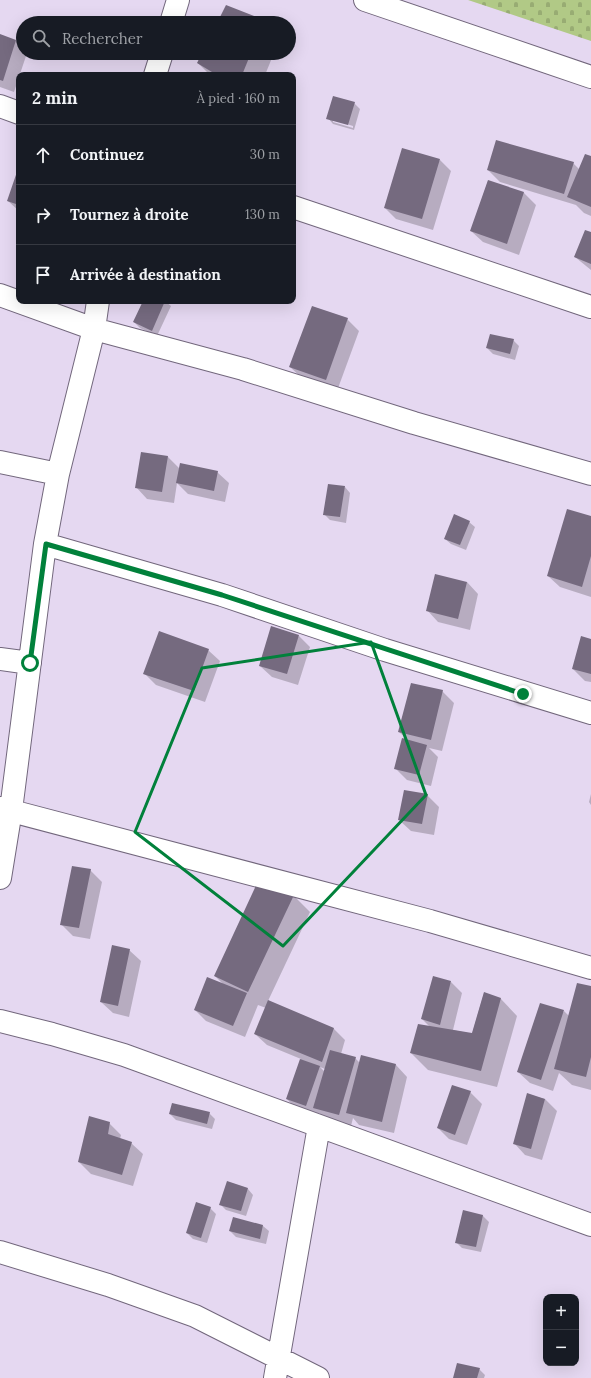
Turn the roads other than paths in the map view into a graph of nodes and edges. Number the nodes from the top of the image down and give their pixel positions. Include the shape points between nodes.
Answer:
1 (178, 0) edge
2 (365, 0) edge
3 (173, 16) edge
4 (160, 60) edge
5 (156, 72) edge
6 (591, 77) edge
7 (0, 106) edge
8 (16, 112) edge
9 (296, 209) edge
10 (0, 295) edge
11 (16, 301) edge
12 (25, 304) edge
13 (98, 304) edge
14 (591, 306) edge
15 (94, 329) junction
16 (0, 462) edge
17 (58, 474) junction
18 (591, 474) edge
19 (46, 544) junction
20 (0, 659) edge
21 (30, 663) junction
22 (591, 713) edge
23 (6, 809) edge
24 (0, 878) edge
25 (591, 968) edge
26 (0, 1021) edge
27 (319, 1126) junction
28 (591, 1225) edge
29 (0, 1252) edge
30 (278, 1368) edge
31 (318, 1378) edge

1 - 3 street
2 - 6 street
4 - 5 street
7 - 8 street
9 - 14 street
10 - 11 street
12 - 15 street
13 - 15 street
15 - 17 street
15 - 18 street via 243,369 414,423
16 - 17 street
17 - 19 street
19 - 21 street
19 - 22 street via 222,595 392,652
20 - 21 street
21 - 23 street
23 - 24 street
23 - 25 street via 430,921
26 - 27 street via 124,1055
27 - 28 street
27 - 30 street
29 - 30 street via 108,1285 195,1316
30 - 31 street

